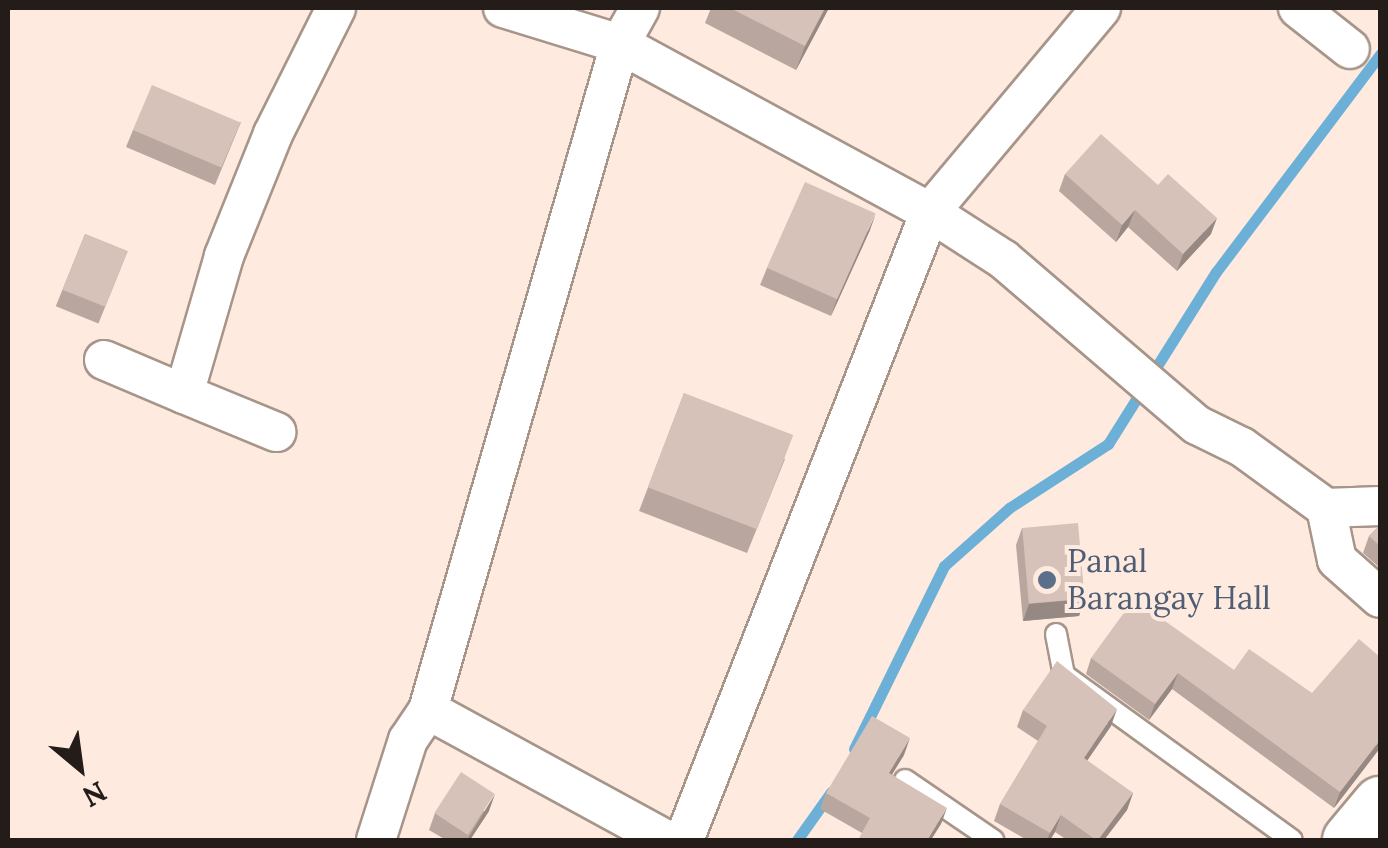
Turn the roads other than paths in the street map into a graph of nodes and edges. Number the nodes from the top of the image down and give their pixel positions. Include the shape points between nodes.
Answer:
1 (336, 8) edge
2 (502, 8) edge
3 (640, 8) edge
4 (1100, 8) edge
5 (1298, 8) edge
6 (620, 44) junction
7 (1350, 49) dead end
8 (930, 212) junction
9 (104, 360) dead end
10 (184, 394) junction
11 (276, 432) dead end
12 (1380, 506) edge
13 (1326, 508) junction
14 (1380, 598) edge
15 (1056, 634) dead end
16 (428, 710) junction
17 (905, 780) edge
18 (376, 840) edge
19 (666, 840) edge
20 (684, 840) edge
21 (993, 840) edge
22 (1292, 840) edge

1 - 10 street via 272,134 224,256
2 - 6 street
3 - 6 street
4 - 8 street
5 - 7 street
6 - 8 street
6 - 16 street
8 - 13 street via 1003,258 1197,425 1242,447
8 - 20 street
9 - 10 street
10 - 11 street
12 - 13 street
13 - 14 street via 1337,560
15 - 22 lane via 1064,675
16 - 18 street via 408,740
16 - 19 street
17 - 21 lane

